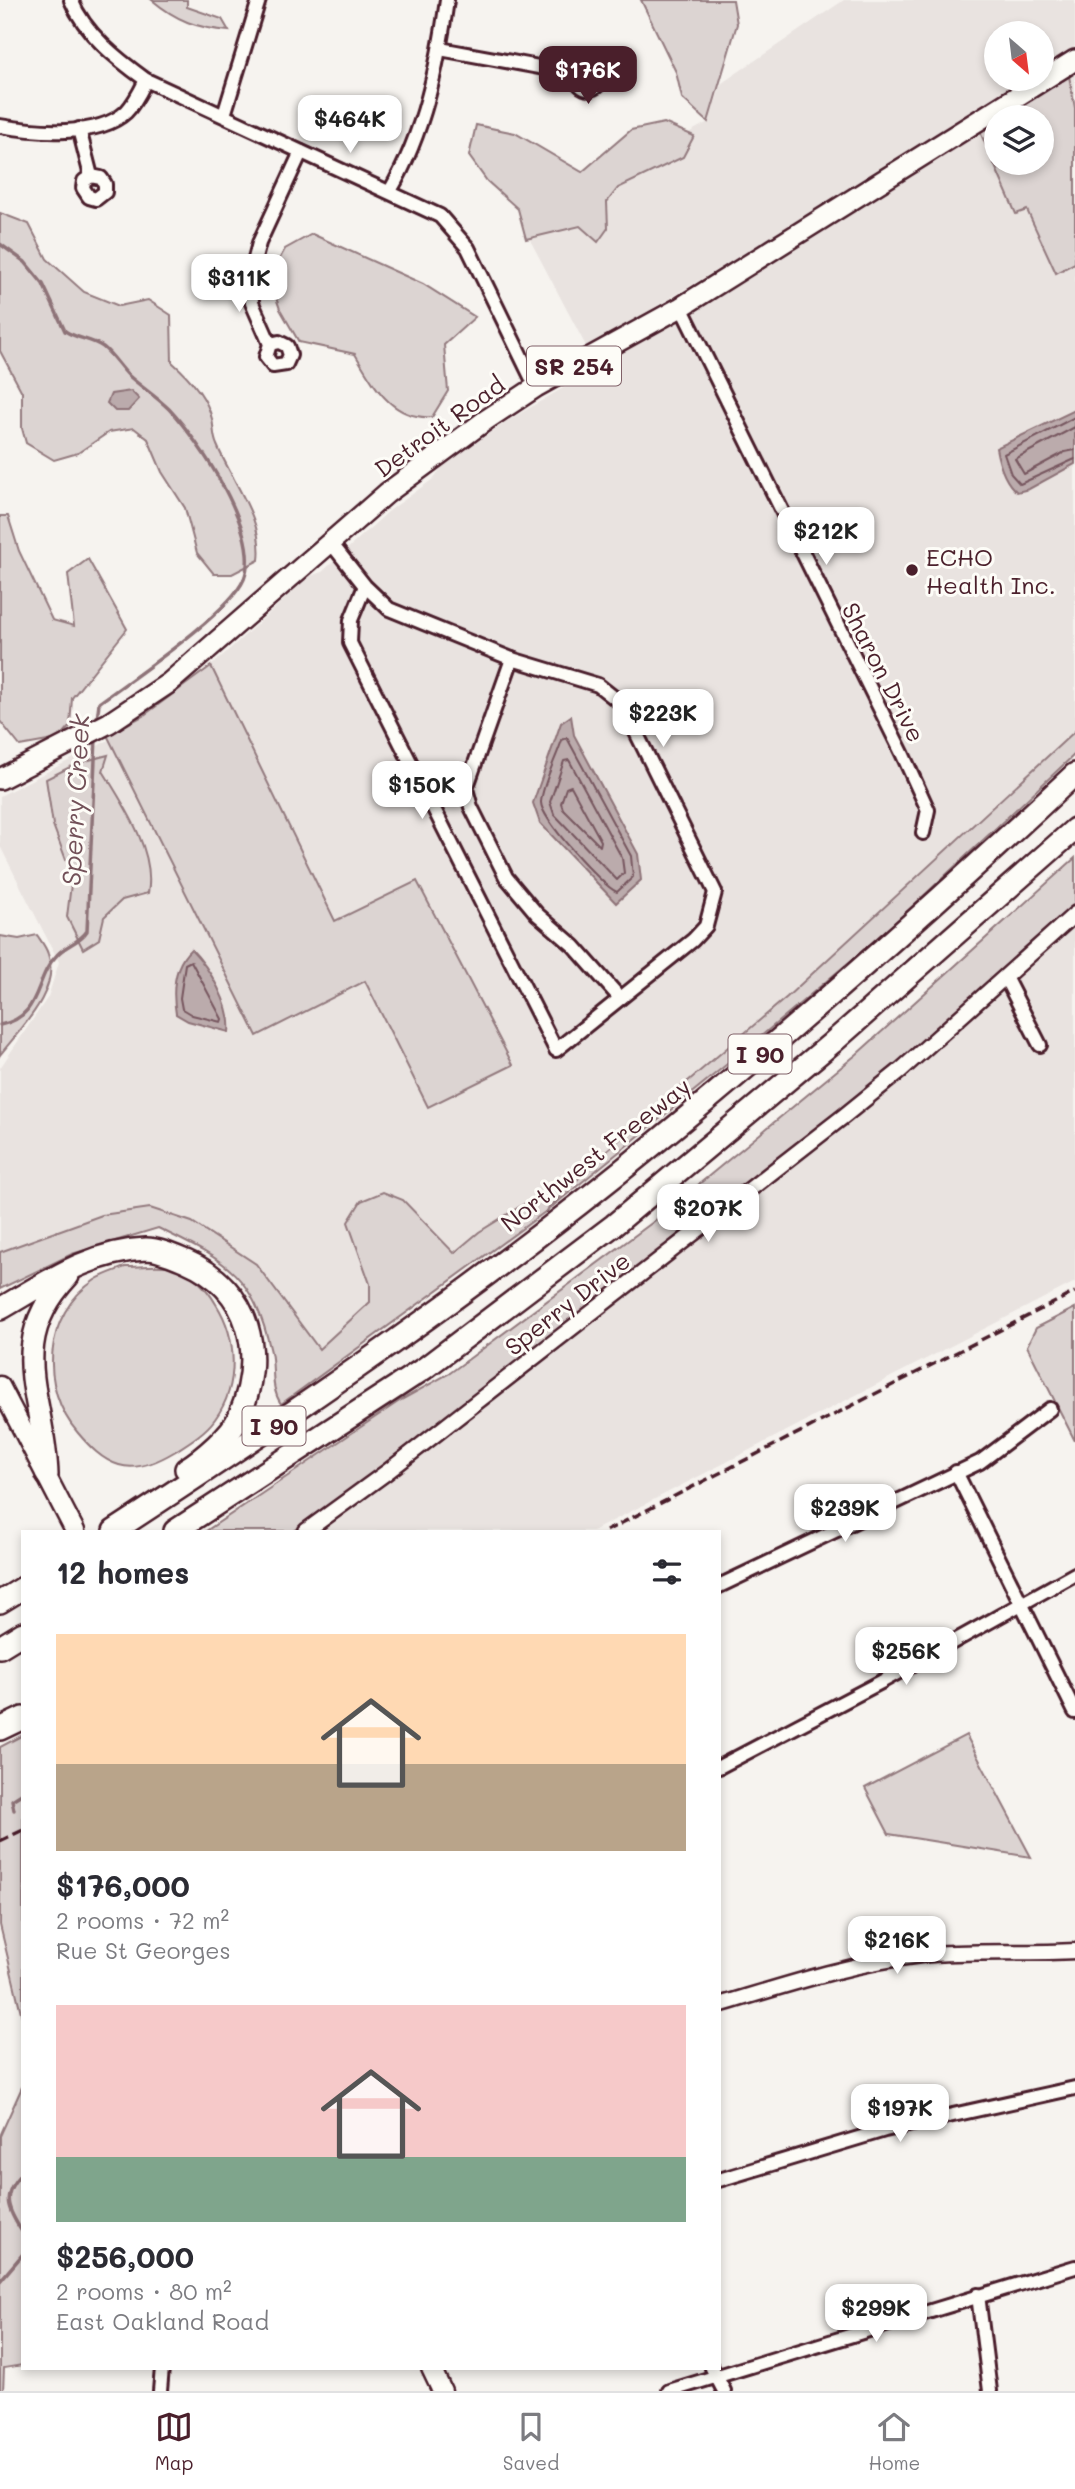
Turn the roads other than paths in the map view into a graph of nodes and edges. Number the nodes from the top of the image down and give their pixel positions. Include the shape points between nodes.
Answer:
1 (71, 0) edge
2 (259, 0) edge
3 (447, 0) edge
4 (440, 49) junction
5 (1075, 60) edge
6 (577, 74) dead end
7 (146, 80) junction
8 (224, 115) junction
9 (0, 126) edge
10 (79, 129) junction
11 (301, 152) junction
12 (91, 176) dead end
13 (390, 191) junction
14 (681, 307) junction
15 (270, 344) dead end
16 (536, 387) junction
17 (331, 543) junction
18 (365, 586) junction
19 (512, 659) junction
20 (1075, 774) edge
21 (0, 779) edge
22 (1075, 829) edge
23 (922, 833) dead end
24 (1075, 914) edge
25 (1005, 977) junction
26 (620, 998) junction
27 (1040, 1045) dead end
28 (80, 1263) junction
29 (0, 1309) edge
30 (0, 1386) edge
31 (1050, 1409) dead end
32 (956, 1472) junction
33 (47, 1475) junction
34 (75, 1530) edge
35 (114, 1530) edge
36 (115, 1530) edge
37 (177, 1530) edge
38 (307, 1530) edge
39 (1075, 1574) edge
40 (721, 1585) edge
41 (21, 1589) edge
42 (0, 1602) edge
43 (1021, 1602) junction
44 (21, 1634) edge
45 (0, 1647) edge
46 (1075, 1712) edge
47 (21, 1719) edge
48 (0, 1729) edge
49 (721, 1766) edge
50 (1075, 1951) edge
51 (721, 2004) edge
52 (1075, 2088) edge
53 (721, 2179) edge
54 (1075, 2267) edge
55 (978, 2295) junction
56 (162, 2370) edge
57 (432, 2370) edge
58 (721, 2370) edge
59 (714, 2372) edge
60 (160, 2391) edge
61 (442, 2391) edge
62 (669, 2391) edge
63 (724, 2391) edge
64 (990, 2391) edge

1 - 7 street via 102,44
2 - 8 street
3 - 4 street
4 - 6 street
4 - 13 street via 417,133
5 - 14 main road, Detroit Road / SR 254
7 - 8 street
7 - 10 street via 125,113
8 - 11 street
9 - 10 street via 49,133
10 - 12 street
11 - 13 street
11 - 15 street via 259,243 251,274 253,303
13 - 16 street via 440,216 455,229
14 - 16 main road, Detroit Road / SR 254
14 - 23 street, Sharon Drive via 902,753 928,810
16 - 17 main road, Detroit Road / SR 254 via 387,493
17 - 18 street
17 - 21 main road, Detroit Road / SR 254 via 187,670 109,723
18 - 19 street via 388,609
18 - 26 street via 351,620 350,643 556,1050
19 - 26 street via 466,789 471,807 506,877
19 - 26 street via 598,685 622,704 715,892 706,926
20 - 36 highway, Northwest Freeway / I 90 via 915,922 657,1142 301,1409
22 - 37 highway, I 90 via 832,1043 614,1225 425,1368
24 - 25 street, Sperry Drive
25 - 27 street
25 - 38 street, Sperry Drive via 844,1116
28 - 29 highway
28 - 33 highway via 58,1287 33,1335 32,1393 46,1450
28 - 35 highway via 106,1253 149,1249 206,1269 231,1293 248,1324 253,1355 238,1420 202,1458 148,1497
30 - 33 main road
31 - 32 street via 980,1462
32 - 40 street
32 - 43 street
33 - 34 main road
39 - 43 street
41 - 42 highway
43 - 46 street
43 - 49 street
44 - 45 highway
47 - 48 highway
50 - 51 street via 959,1952 882,1960
52 - 53 street via 885,2130
54 - 55 street
55 - 58 street
55 - 64 street
56 - 60 street
57 - 61 main road
59 - 62 street
59 - 63 street

